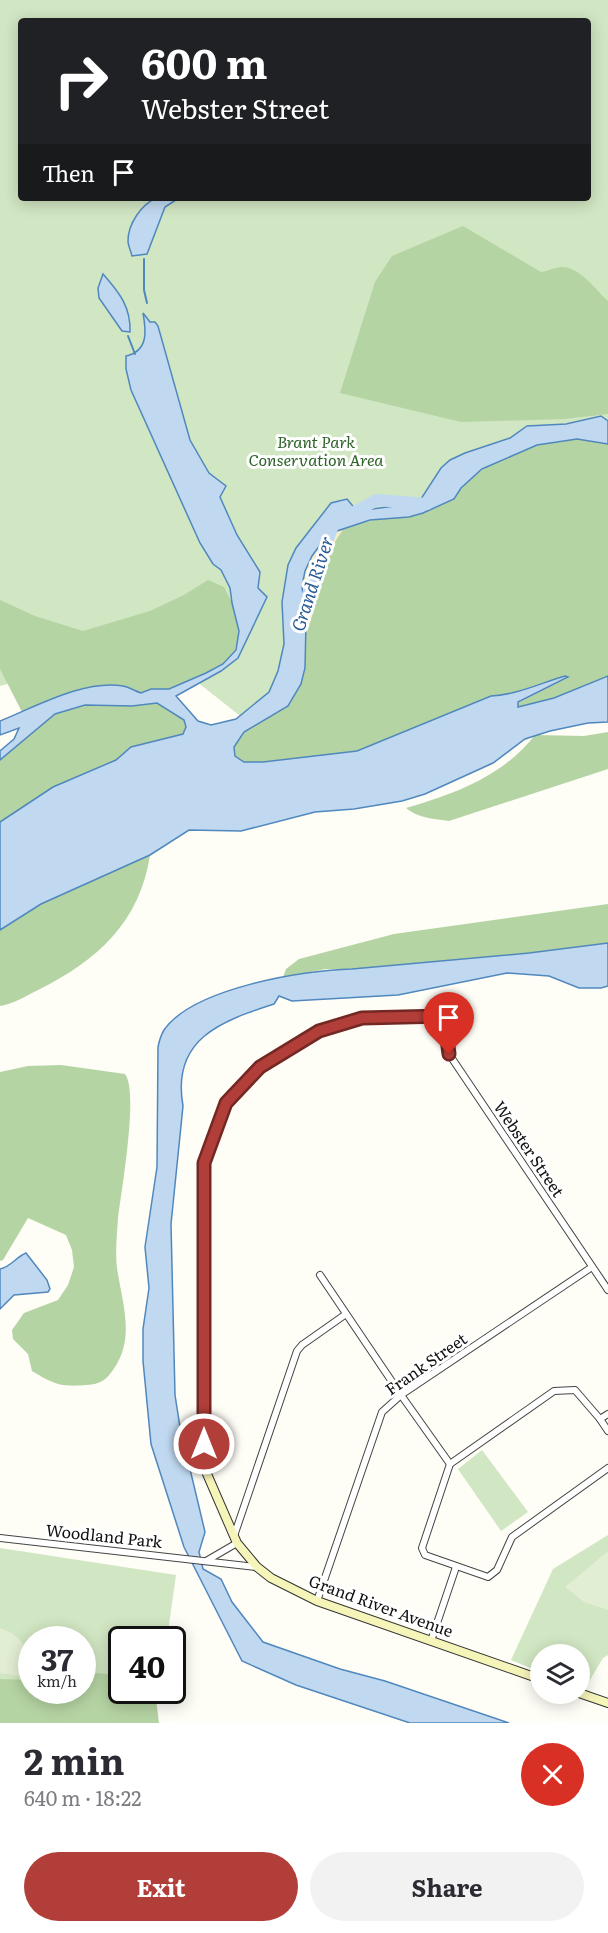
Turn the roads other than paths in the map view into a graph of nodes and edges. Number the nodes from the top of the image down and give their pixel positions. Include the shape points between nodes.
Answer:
1 (444, 1016) joint
2 (592, 1267) junction
3 (321, 1275) dead end
4 (608, 1290) edge
5 (346, 1314) junction
6 (401, 1395) junction
7 (608, 1414) edge
8 (600, 1419) junction
9 (608, 1431) edge
10 (450, 1464) junction
11 (608, 1468) edge
12 (0, 1538) edge
13 (235, 1539) junction
14 (205, 1562) junction
15 (257, 1567) junction
16 (456, 1567) junction
17 (317, 1601) junction
18 (431, 1641) junction
19 (530, 1676) edge
20 (590, 1697) edge
21 (608, 1703) edge

1 - 2 street, Webster Street via 449,1054
1 - 13 street, Grand River Avenue via 362,1018 319,1031 260,1067 226,1103 204,1163 204,1467
2 - 4 street, Webster Street
2 - 6 street, Frank Street
3 - 5 street
5 - 6 street
5 - 13 street via 297,1351
6 - 10 street
6 - 17 street, Frank Street via 382,1412
7 - 8 street
8 - 9 street
8 - 10 street via 575,1390 554,1391
10 - 16 street via 423,1548 425,1555
11 - 16 street via 512,1537 497,1570 488,1576
12 - 14 street, Woodland Park
13 - 14 street
13 - 15 street, Grand River Avenue
14 - 15 street, Woodland Park
15 - 17 street, Grand River Avenue via 270,1578
16 - 18 street
17 - 18 street, Grand River Avenue
18 - 19 street, Grand River Avenue
20 - 21 street

